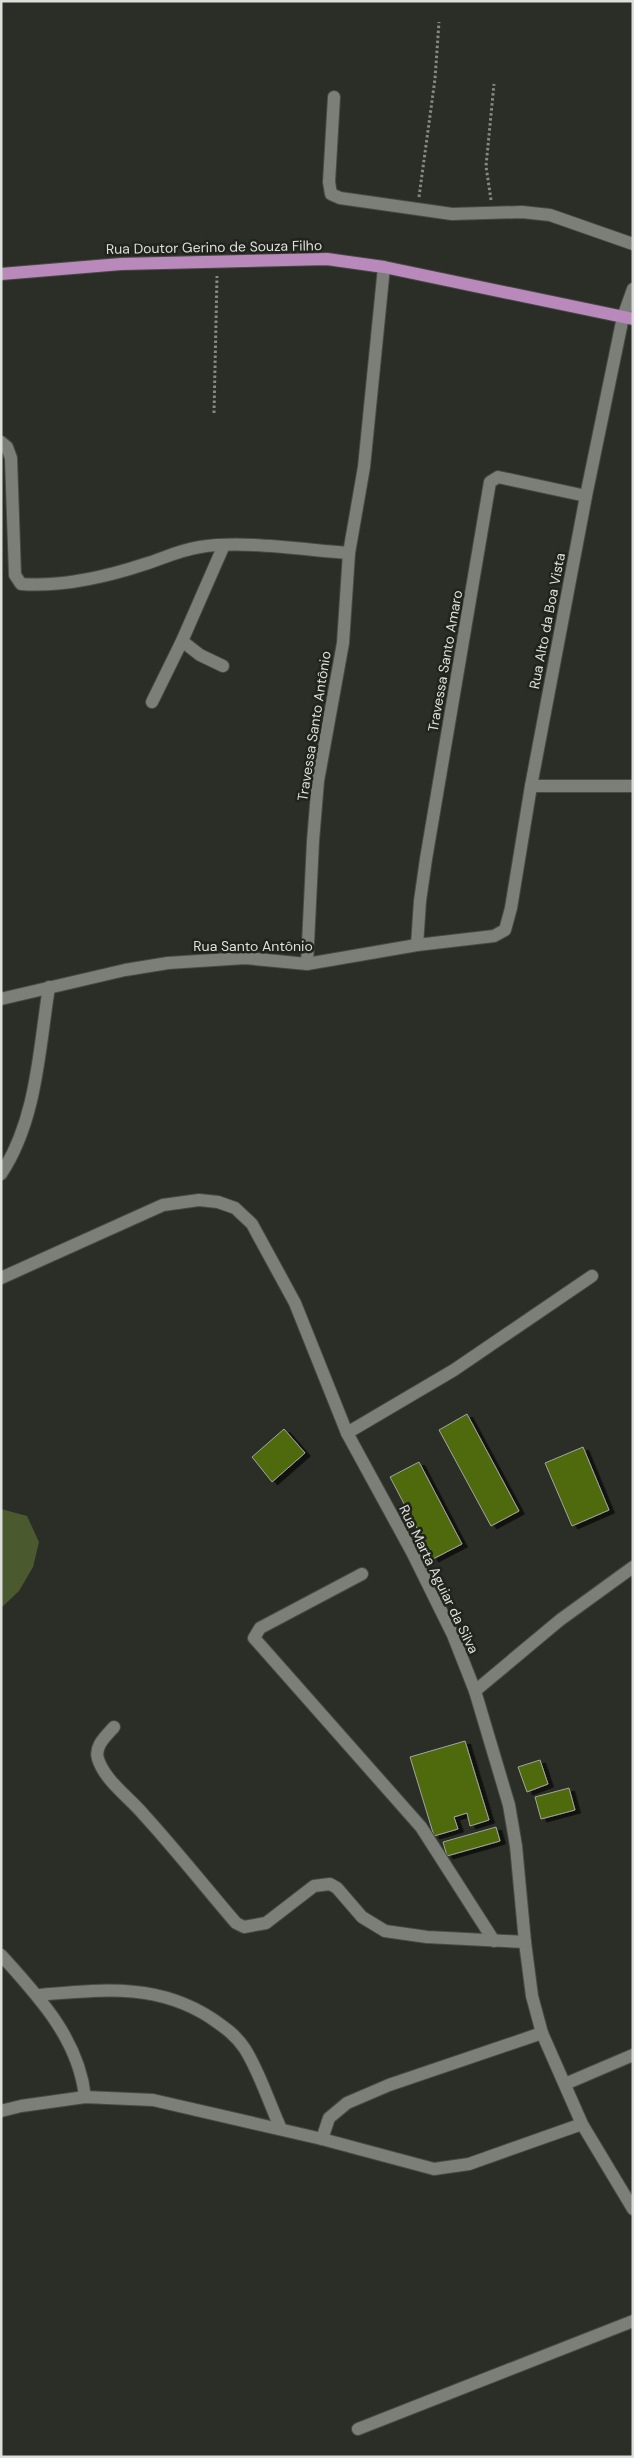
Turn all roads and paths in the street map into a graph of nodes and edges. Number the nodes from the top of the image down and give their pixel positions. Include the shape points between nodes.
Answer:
1 (439, 22) dead end
2 (494, 84) dead end
3 (334, 97) dead end
4 (487, 179) dead end
5 (418, 210) junction
6 (633, 244) edge
7 (217, 260) junction
8 (384, 267) junction
9 (1, 274) edge
10 (633, 289) edge
11 (628, 318) edge
12 (214, 413) dead end
13 (1, 442) edge
14 (586, 496) junction
15 (224, 545) junction
16 (349, 553) junction
17 (182, 641) junction
18 (224, 666) dead end
19 (152, 702) dead end
20 (531, 786) junction
21 (633, 786) edge
22 (505, 930) joint
23 (417, 945) junction
24 (307, 964) junction
25 (49, 987) junction
26 (1, 999) edge
27 (1, 1174) edge
28 (592, 1276) dead end
29 (1, 1278) edge
30 (347, 1433) junction
31 (633, 1567) edge
32 (362, 1574) dead end
33 (475, 1691) junction
34 (114, 1727) dead end
35 (494, 1941) junction
36 (525, 1942) junction
37 (1, 1955) edge
38 (37, 1995) junction
39 (542, 2033) junction
40 (633, 2055) edge
41 (565, 2084) junction
42 (85, 2097) junction
43 (1, 2111) edge
44 (582, 2124) junction
45 (281, 2129) junction
46 (322, 2139) junction
47 (633, 2209) edge
48 (633, 2321) edge
49 (358, 2429) dead end

1 - 5 path
2 - 4 path
3 - 5 street via 329,173 331,194
5 - 6 street via 476,215 522,212 550,215
7 - 8 main road, Rua Doutor Gerino de Souza Filho via 327,259
7 - 9 main road, Rua Doutor Gerino de Souza Filho
7 - 12 path
8 - 11 main road, Rua Doutor Gerino de Souza Filho
8 - 16 street, Travessa Santo Antônio via 365,459
10 - 11 street, Rua Alto da Boa Vista
11 - 14 street, Rua Alto da Boa Vista
13 - 15 street via 11,458 15,575 21,584 76,582 145,565 187,549
14 - 20 street, Rua Alto da Boa Vista
14 - 23 street, Travessa Santo Amaro via 498,477 490,482 426,859
15 - 16 street
15 - 17 street
16 - 24 street, Travessa Santo Antônio via 343,643 318,781
17 - 18 street via 200,656
17 - 19 street
20 - 21 street
20 - 22 street, Rua Alto da Boa Vista
22 - 23 street, Rua Santo Antônio via 494,936
23 - 24 street, Rua Santo Antônio
24 - 25 street, Rua Santo Antônio via 245,958 189,960
25 - 26 street, Rua Santo Antônio
25 - 27 street via 39,1062 23,1126
28 - 30 street via 454,1370
29 - 30 street, Rua Marta Aguiar da Silva via 163,1205 199,1200 235,1208 252,1224 295,1303
30 - 33 street, Rua Marta Aguiar da Silva via 412,1552 453,1635
31 - 33 street via 554,1625
32 - 35 street via 260,1628 254,1638 421,1827
33 - 36 street, Rua Marta Aguiar da Silva via 509,1804
34 - 35 street via 100,1743 97,1752 102,1766 236,1923 244,1927 266,1923 308,1890 322,1884 337,1888 362,1917 385,1931
35 - 36 street
36 - 39 street, Rua Marta Aguiar da Silva via 532,1996
37 - 38 street
38 - 42 street via 77,2058
38 - 45 street via 147,1992 169,1997 206,2015 230,2031 244,2049
39 - 41 street, Rua Marta Aguiar da Silva
39 - 46 street via 389,2085 347,2103 329,2118
40 - 41 street
41 - 44 street, Rua Marta Aguiar da Silva
42 - 43 street
42 - 45 street via 153,2100
44 - 46 street via 469,2164 434,2169
44 - 47 street, Rua Marta Aguiar da Silva
45 - 46 street
48 - 49 street

